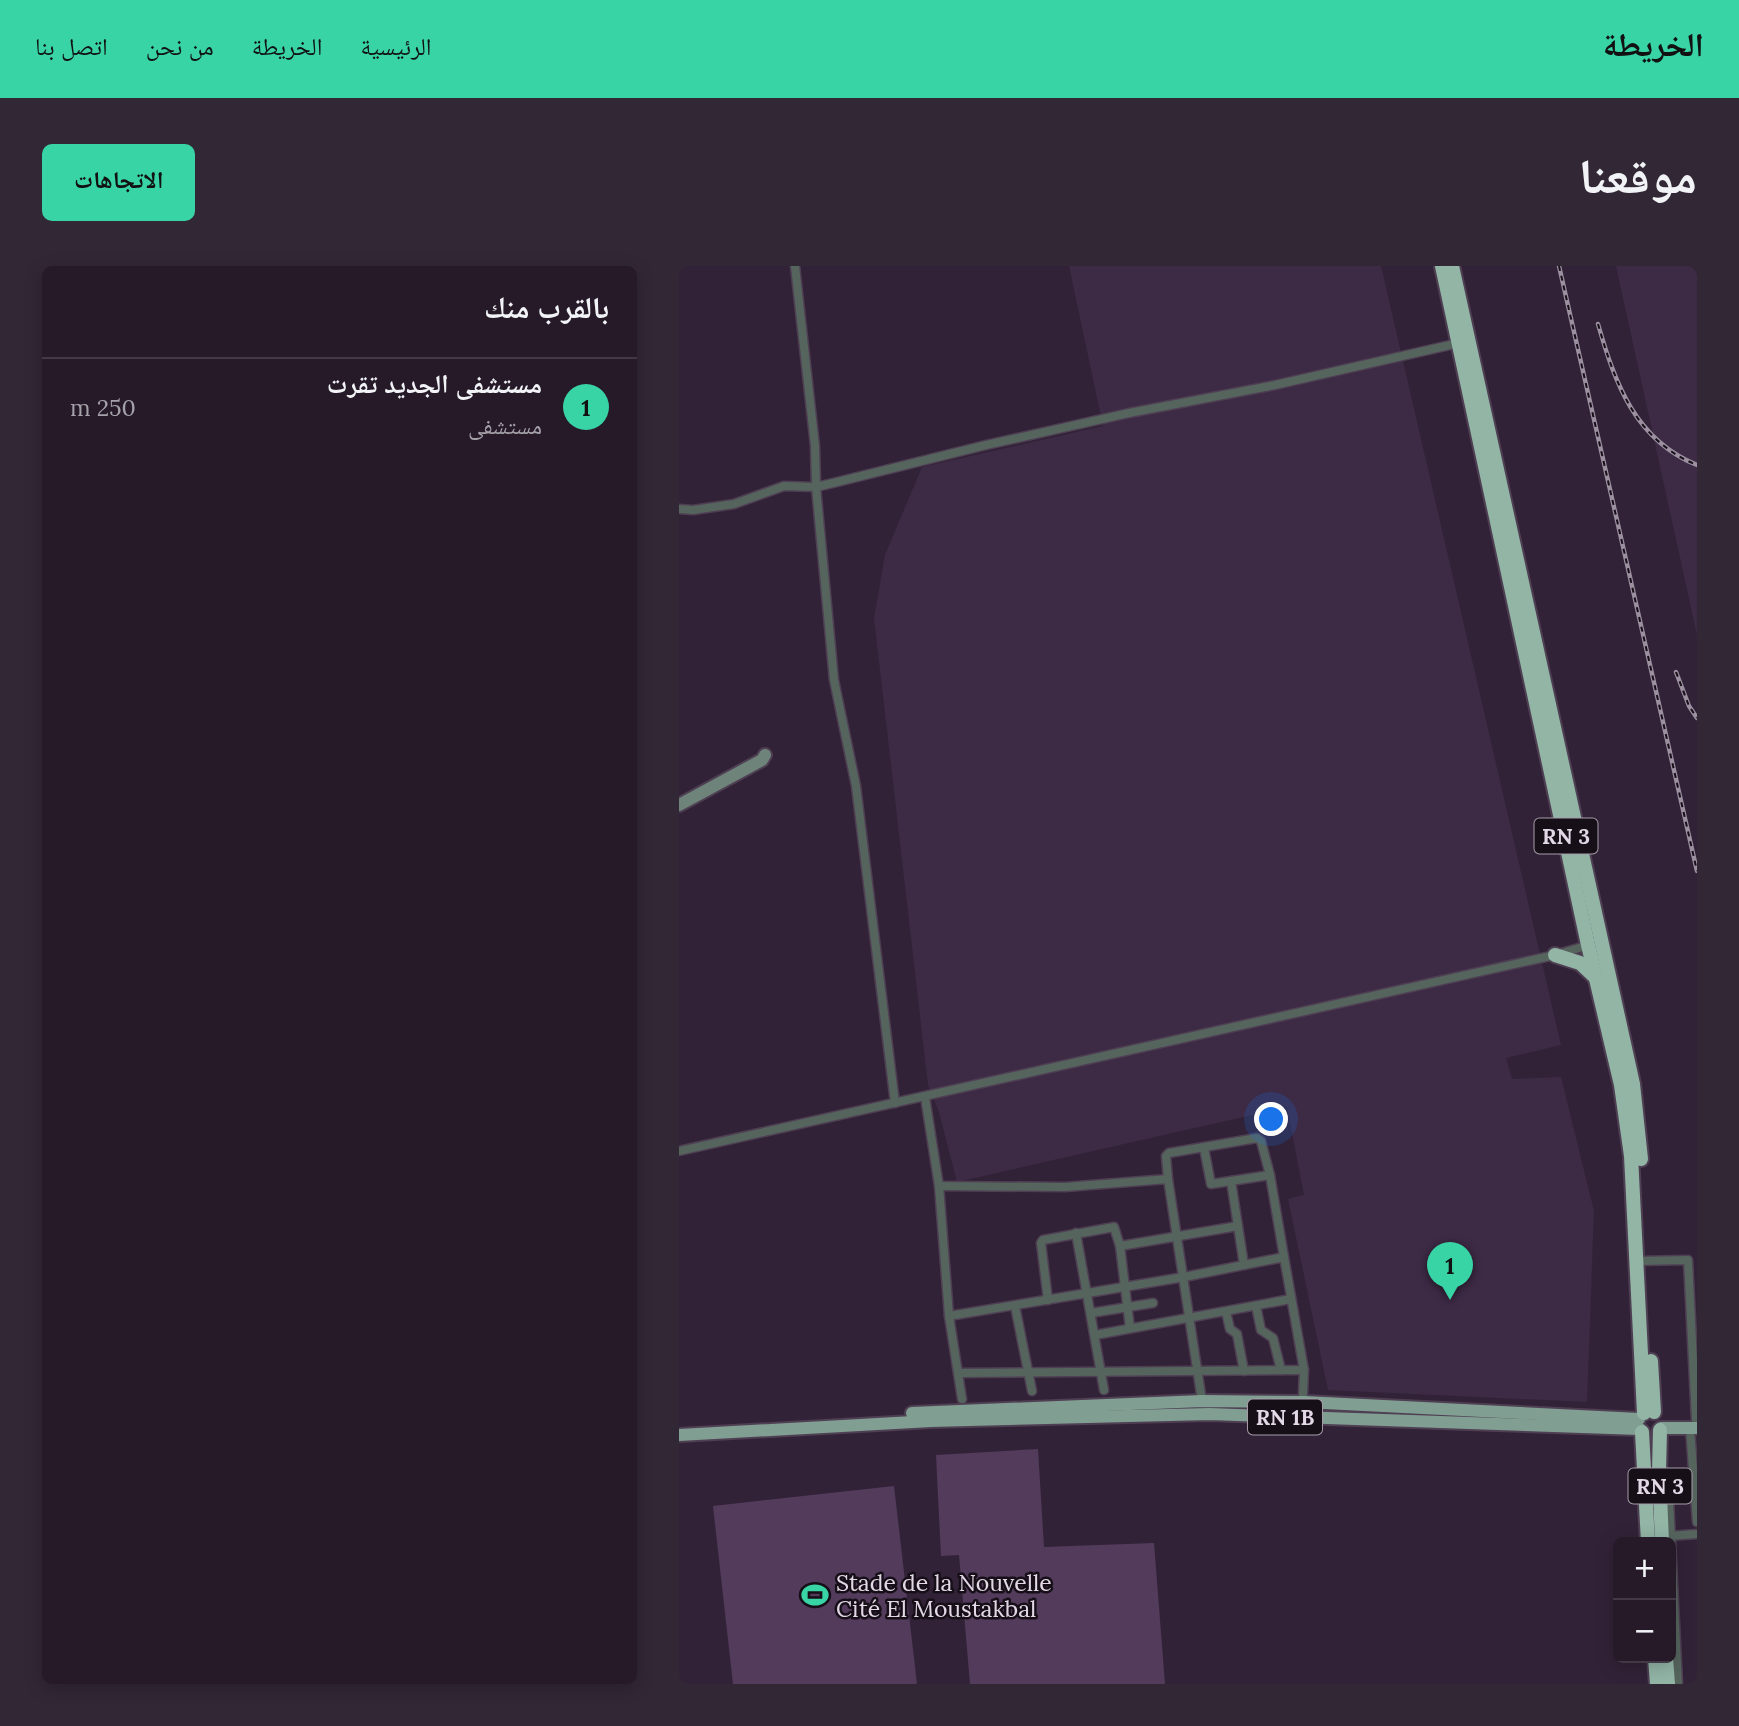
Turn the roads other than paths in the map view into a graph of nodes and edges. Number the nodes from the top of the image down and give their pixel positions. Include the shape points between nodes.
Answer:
1 (795, 266) edge
2 (1442, 266) edge
3 (1452, 266) edge
4 (1459, 342) junction
5 (816, 487) junction
6 (679, 509) edge
7 (1557, 769) junction
8 (679, 798) edge
9 (679, 805) edge
10 (1595, 943) junction
11 (1555, 955) junction
12 (1597, 979) junction
13 (925, 1097) junction
14 (895, 1103) junction
15 (1204, 1148) junction
16 (679, 1151) edge
17 (1271, 1175) junction
18 (1168, 1179) junction
19 (1231, 1181) junction
20 (939, 1185) junction
21 (1238, 1226) junction
22 (1076, 1233) junction
23 (1177, 1237) junction
24 (1119, 1246) junction
25 (1284, 1257) junction
26 (1641, 1261) junction
27 (1244, 1265) junction
28 (1184, 1277) junction
29 (1125, 1285) junction
30 (1088, 1292) junction
31 (1291, 1299) junction
32 (1048, 1300) junction
33 (1153, 1303) dead end
34 (1015, 1306) junction
35 (1127, 1306) junction
36 (1256, 1306) junction
37 (1091, 1312) junction
38 (1226, 1312) junction
39 (949, 1316) junction
40 (1190, 1319) junction
41 (1130, 1328) junction
42 (1095, 1335) junction
43 (1281, 1370) junction
44 (1304, 1370) junction
45 (1199, 1371) junction
46 (1244, 1371) junction
47 (1029, 1372) junction
48 (1102, 1372) junction
49 (958, 1373) junction
50 (1104, 1390) dead end
51 (1032, 1391) dead end
52 (962, 1399) dead end
53 (1202, 1401) junction
54 (1305, 1402) junction
55 (931, 1417) junction
56 (1302, 1418) junction
57 (868, 1420) junction
58 (1650, 1423) junction
59 (1695, 1424) edge
60 (679, 1427) edge
61 (679, 1435) edge
62 (1697, 1522) edge
63 (1697, 1534) edge
64 (1661, 1537) edge
65 (1661, 1537) edge
66 (1675, 1537) edge
67 (1668, 1600) edge
68 (1655, 1663) edge
69 (1667, 1663) edge
70 (1657, 1684) edge
71 (1668, 1684) edge
72 (1678, 1684) edge

1 - 5 street
2 - 4 highway, RN 3
3 - 7 highway, RN 3
4 - 5 street via 986,445
4 - 7 highway, RN 3
5 - 6 street via 784,485 734,504
5 - 14 street via 834,680 856,786
7 - 10 highway, RN 3
8 - 9 street via 765,755
10 - 11 street
10 - 12 highway, RN 3
10 - 26 highway, RN 3 via 1637,1112
11 - 12 highway via 1580,963
11 - 13 street
12 - 26 highway, RN 3 via 1627,1117
13 - 14 street
13 - 20 street
14 - 16 street
15 - 17 street via 1257,1138
15 - 18 street via 1167,1154
15 - 19 street via 1211,1184
17 - 19 street
17 - 25 street
18 - 20 street via 1065,1187
18 - 23 street
19 - 21 street
20 - 39 street
21 - 23 street
21 - 27 street
22 - 24 street via 1114,1227
22 - 30 street
22 - 32 street via 1041,1241
23 - 24 street
23 - 28 street
24 - 29 street
25 - 27 street
25 - 31 street
26 - 58 highway, RN 3
26 - 59 street via 1688,1260
27 - 28 street
28 - 29 street
28 - 40 street
29 - 30 street
29 - 35 street
30 - 32 street
30 - 37 street
31 - 36 street
31 - 44 street
32 - 34 street
33 - 35 street
34 - 39 street
34 - 47 street
35 - 37 street
35 - 41 street
36 - 38 street
36 - 43 street via 1261,1330 1273,1338
37 - 42 street
38 - 40 street
38 - 46 street via 1230,1329 1237,1334
39 - 49 street
40 - 41 street
40 - 45 street
41 - 42 street
42 - 48 street
43 - 44 street
43 - 46 street
44 - 54 street
45 - 46 street
45 - 48 street
45 - 53 street
47 - 48 street
47 - 49 street
47 - 51 street
48 - 50 street
49 - 52 street
53 - 54 main road, RN 1B
53 - 55 main road, RN 1B
54 - 56 street
54 - 58 main road, RN 1B
55 - 56 main road, RN 1B via 1210,1414
55 - 57 main road, RN 1B
56 - 58 main road, RN 1B
57 - 60 main road, RN 1B
57 - 61 main road, RN 1B
58 - 59 main road
58 - 64 highway, RN 3 via 1659,1471
58 - 65 highway, RN 3
59 - 62 street
63 - 66 street
67 - 72 street
68 - 70 highway
69 - 71 highway

